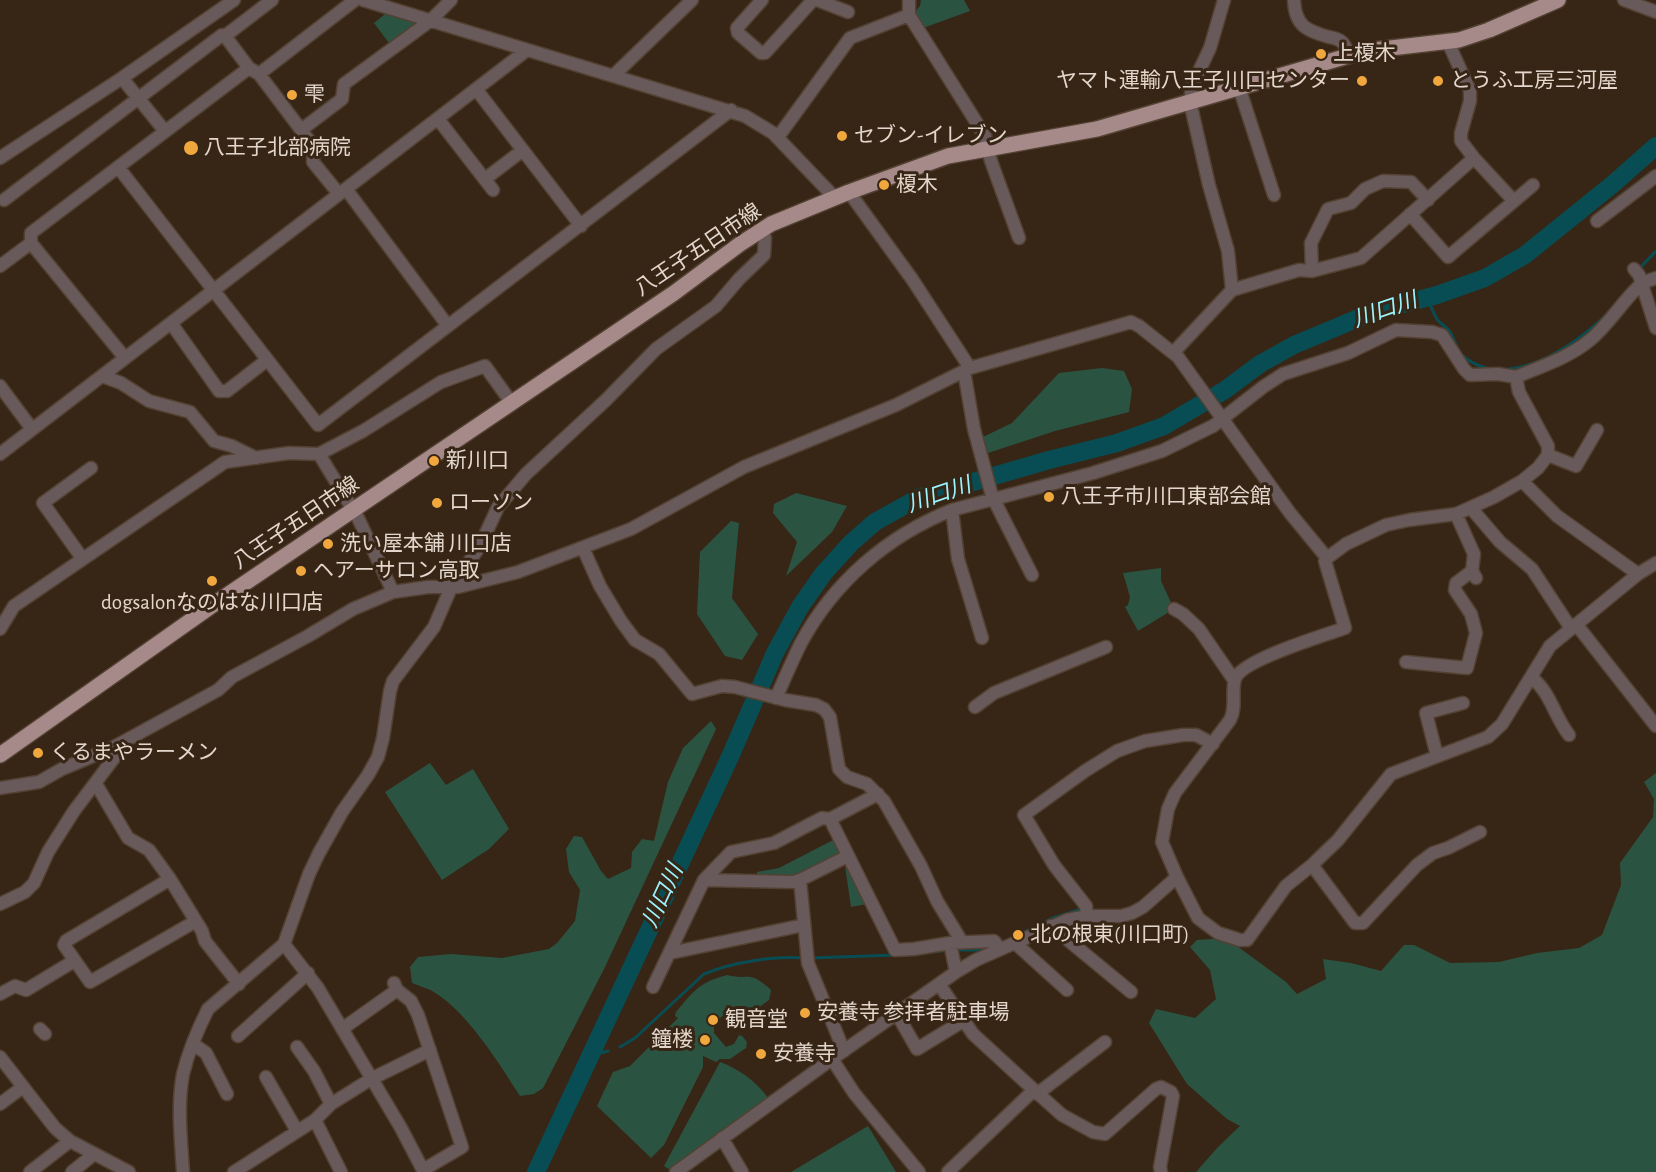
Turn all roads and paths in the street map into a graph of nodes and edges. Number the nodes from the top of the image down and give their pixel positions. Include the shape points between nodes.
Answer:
1 (234, 0) edge
2 (272, 0) edge
3 (355, 0) edge
4 (363, 0) edge
5 (451, 0) edge
6 (692, 0) edge
7 (815, 0) edge
8 (909, 0) edge
9 (1224, 0) edge
10 (1294, 0) edge
11 (1558, 0) edge
12 (1624, 0) edge
13 (760, 1) edge
14 (848, 12) dead end
15 (1656, 12) edge
16 (909, 15) junction
17 (430, 21) junction
18 (225, 36) junction
19 (1448, 42) junction
20 (527, 50) junction
21 (1350, 54) junction
22 (254, 71) junction
23 (614, 75) junction
24 (122, 78) junction
25 (1239, 87) junction
26 (476, 89) junction
27 (138, 98) junction
28 (1190, 102) junction
29 (731, 110) junction
30 (438, 119) junction
31 (164, 130) junction
32 (301, 130) junction
33 (778, 137) junction
34 (988, 148) junction
35 (523, 150) junction
36 (0, 158) edge
37 (1474, 158) junction
38 (118, 166) junction
39 (1656, 176) edge
40 (485, 179) junction
41 (1533, 185) dead end
42 (493, 190) dead end
43 (342, 192) junction
44 (842, 195) junction
45 (1274, 195) dead end
46 (4, 200) dead end
47 (1428, 200) junction
48 (1513, 200) junction
49 (1410, 214) junction
50 (1597, 221) dead end
51 (580, 226) junction
52 (760, 231) junction
53 (1019, 238) dead end
54 (31, 243) junction
55 (0, 266) edge
56 (1312, 270) junction
57 (1638, 276) junction
58 (1656, 278) edge
59 (214, 290) junction
60 (1232, 290) junction
61 (171, 323) junction
62 (448, 326) junction
63 (1656, 328) edge
64 (1173, 352) junction
65 (125, 358) junction
66 (267, 360) junction
67 (967, 369) junction
68 (102, 376) junction
69 (1516, 377) junction
70 (0, 386) edge
71 (511, 402) junction
72 (1220, 416) junction
73 (32, 429) junction
74 (1598, 430) dead end
75 (0, 454) edge
76 (319, 454) junction
77 (1548, 455) junction
78 (256, 458) junction
79 (91, 468) dead end
80 (1522, 482) junction
81 (993, 497) junction
82 (1471, 508) junction
83 (353, 510) junction
84 (952, 510) junction
85 (1456, 514) junction
86 (583, 548) junction
87 (82, 558) junction
88 (1327, 558) junction
89 (1656, 563) edge
90 (1638, 574) junction
91 (1032, 575) dead end
92 (451, 588) junction
93 (393, 592) junction
94 (1174, 609) dead end
95 (1573, 625) junction
96 (0, 629) edge
97 (982, 638) dead end
98 (1106, 647) dead end
99 (1406, 662) dead end
100 (1532, 678) junction
101 (1234, 680) junction
102 (775, 697) junction
103 (1463, 703) dead end
104 (975, 707) dead end
105 (1656, 726) edge
106 (1569, 735) dead end
107 (1213, 744) junction
108 (112, 748) junction
109 (0, 754) edge
110 (1437, 756) junction
111 (96, 784) junction
112 (0, 788) edge
113 (878, 794) junction
114 (830, 819) junction
115 (1480, 832) dead end
116 (848, 856) junction
117 (1312, 865) junction
118 (1177, 877) junction
119 (170, 879) junction
120 (704, 880) junction
121 (800, 880) junction
122 (0, 904) edge
123 (1086, 911) junction
124 (196, 921) junction
125 (804, 925) junction
126 (1051, 926) junction
127 (1015, 943) junction
128 (285, 944) junction
129 (954, 946) junction
130 (1000, 949) junction
131 (670, 953) junction
132 (74, 961) junction
133 (956, 972) junction
134 (308, 973) junction
135 (239, 984) junction
136 (939, 984) junction
137 (653, 987) dead end
138 (1067, 990) dead end
139 (1131, 992) dead end
140 (0, 994) edge
141 (897, 1014) junction
142 (963, 1021) junction
143 (342, 1029) junction
144 (238, 1036) dead end
145 (1105, 1042) dead end
146 (193, 1044) junction
147 (297, 1047) dead end
148 (430, 1050) junction
149 (844, 1051) junction
150 (0, 1057) edge
151 (832, 1059) junction
152 (266, 1077) dead end
153 (371, 1079) junction
154 (23, 1087) junction
155 (1036, 1092) junction
156 (227, 1094) dead end
157 (0, 1104) edge
158 (331, 1104) junction
159 (315, 1120) junction
160 (297, 1131) junction
161 (722, 1138) junction
162 (70, 1141) junction
163 (94, 1154) junction
164 (682, 1170) edge
165 (423, 1171) edge
166 (30, 1172) edge
167 (72, 1172) edge
168 (129, 1172) edge
169 (183, 1172) edge
170 (234, 1172) edge
171 (341, 1172) edge
172 (742, 1172) edge
173 (919, 1172) edge
174 (948, 1172) edge
175 (1161, 1172) edge

1 - 24 street
2 - 18 street
3 - 22 street
4 - 17 street
5 - 17 street
6 - 23 street
7 - 13 street via 765,53 738,33 737,28
7 - 14 street
8 - 16 street
9 - 28 street via 1210,48 1192,86
10 - 21 street via 1300,22 1307,30 1337,39
11 - 19 main road, 八王子五日市線 via 1489,30
12 - 15 street
16 - 33 street via 850,38
16 - 34 street via 981,130
17 - 20 street
17 - 32 street via 344,84 342,99
18 - 22 street
18 - 27 street
19 - 21 main road, 八王子五日市線
19 - 37 street via 1470,92 1461,141
20 - 23 street
20 - 26 street
21 - 25 main road, 八王子五日市線
22 - 31 street
22 - 32 street
23 - 29 street
24 - 27 street
24 - 36 street
25 - 28 main road, 八王子五日市線
25 - 45 street
26 - 30 street
26 - 35 street
27 - 31 street
27 - 46 street
28 - 34 main road, 八王子五日市線 via 1087,132
28 - 60 street via 1228,251
29 - 33 street
29 - 51 street
30 - 40 street
30 - 43 street
31 - 38 street
32 - 43 street via 314,147 313,162
33 - 44 street
34 - 44 main road, 八王子五日市線 via 948,156
34 - 53 street
35 - 40 street
35 - 51 street
37 - 47 street
37 - 48 street
38 - 54 street via 31,234
38 - 59 street
39 - 50 street
40 - 42 street
41 - 48 street
43 - 59 street
43 - 62 street
44 - 52 main road, 八王子五日市線
44 - 67 street via 912,279
47 - 49 street
47 - 56 street via 1411,182 1383,181 1365,189 1351,203 1328,209 1311,243
48 - 49 street via 1448,257
49 - 56 street via 1361,258
51 - 62 street
52 - 71 main road, 八王子五日市線
52 - 92 street via 765,238 764,255 716,306 656,349 526,474 498,507 480,546
54 - 55 street
54 - 65 street
56 - 60 street via 1299,270
57 - 58 street
57 - 63 street
57 - 69 street via 1590,340 1560,360
59 - 61 street
59 - 66 street
60 - 64 street
61 - 65 street
61 - 66 street via 219,391 227,391
62 - 66 street via 318,425
64 - 67 street via 1131,322
64 - 72 street
65 - 68 street
67 - 81 street via 974,429
67 - 86 street via 896,405 744,467 640,524
68 - 73 street
68 - 78 street via 149,401 190,412 214,441
69 - 72 street via 1470,375 1442,335 1402,329 1348,353 1290,371
69 - 77 street via 1519,392 1548,446
70 - 73 street
71 - 76 street via 484,366 429,388
71 - 83 main road, 八王子五日市線
72 - 81 street via 1213,426 1148,457
72 - 88 street
73 - 75 street
74 - 77 street via 1576,466
76 - 78 street
76 - 83 street
77 - 80 street
78 - 87 street via 225,462
79 - 87 street via 43,503
80 - 82 street
80 - 90 street via 1557,516
81 - 84 street
81 - 91 street
82 - 85 street
82 - 95 street via 1500,542 1532,569
83 - 93 street
83 - 109 main road, 八王子五日市線
84 - 97 street via 958,559
84 - 102 street via 898,537 846,580 810,627
85 - 88 street via 1386,525
85 - 99 street via 1474,555 1474,574 1456,583 1455,590 1471,614 1476,633 1467,668
86 - 92 street via 518,572
86 - 102 street via 621,621 636,640 659,654 692,694 722,686
87 - 96 street via 14,606
88 - 101 street via 1345,628 1270,655 1241,670
89 - 90 street
90 - 95 street
92 - 93 street
92 - 128 street via 434,627 393,681 378,757 319,853
93 - 108 street via 353,609
94 - 101 street via 1199,629
95 - 100 street via 1550,646
95 - 105 street
98 - 104 street via 1004,688
100 - 106 street via 1542,686
100 - 110 street via 1502,724 1488,737
101 - 107 street via 1233,714
102 - 113 street via 824,709 830,717 840,769
103 - 110 street via 1426,713
107 - 118 street via 1175,793 1168,809 1162,842
107 - 123 street via 1196,735 1183,735 1145,741 1117,751 1024,815
108 - 111 street via 114,758
108 - 112 street via 39,782
110 - 117 street via 1391,774 1338,840
111 - 119 street via 128,838 149,850
111 - 122 street via 48,852 34,883
113 - 114 street
113 - 129 street via 921,866
114 - 116 street
114 - 120 street via 822,818 774,843 731,852
115 - 117 street via 1425,859 1359,925
116 - 121 street
116 - 129 street via 895,950
117 - 118 street via 1286,886 1247,940 1230,938 1204,924
118 - 123 street via 1132,913 1121,916
119 - 124 street
119 - 132 street via 66,941 64,945
120 - 121 street
120 - 131 street
121 - 125 street
123 - 126 street
124 - 132 street via 90,982
124 - 135 street via 206,941
125 - 131 street
125 - 149 street via 808,957
126 - 127 street
126 - 139 street
127 - 130 street
127 - 138 street
128 - 134 street
128 - 135 street
129 - 130 street via 994,941
129 - 133 street
130 - 133 street
131 - 137 street
132 - 140 street via 26,990 15,986
133 - 136 street
134 - 143 street
134 - 144 street
135 - 146 street via 208,1009
136 - 141 street
136 - 142 street
141 - 142 street via 917,1049
141 - 149 street
142 - 155 street
143 - 148 street via 395,986 411,1001
143 - 153 street
145 - 155 street
146 - 156 street via 206,1053
146 - 169 street via 183,1074
147 - 158 street
148 - 153 street
148 - 165 street via 462,1147
149 - 151 street
150 - 154 street
151 - 161 street
151 - 173 street via 854,1094
152 - 160 street
153 - 158 street
153 - 165 street
154 - 157 street
154 - 162 street
155 - 174 street
155 - 175 street via 1062,1115 1093,1132 1105,1134 1156,1089 1166,1088 1173,1096
158 - 159 street
159 - 160 street
159 - 171 street
160 - 170 street
161 - 164 street
161 - 172 street
162 - 163 street
162 - 166 street
163 - 167 street
163 - 168 street

